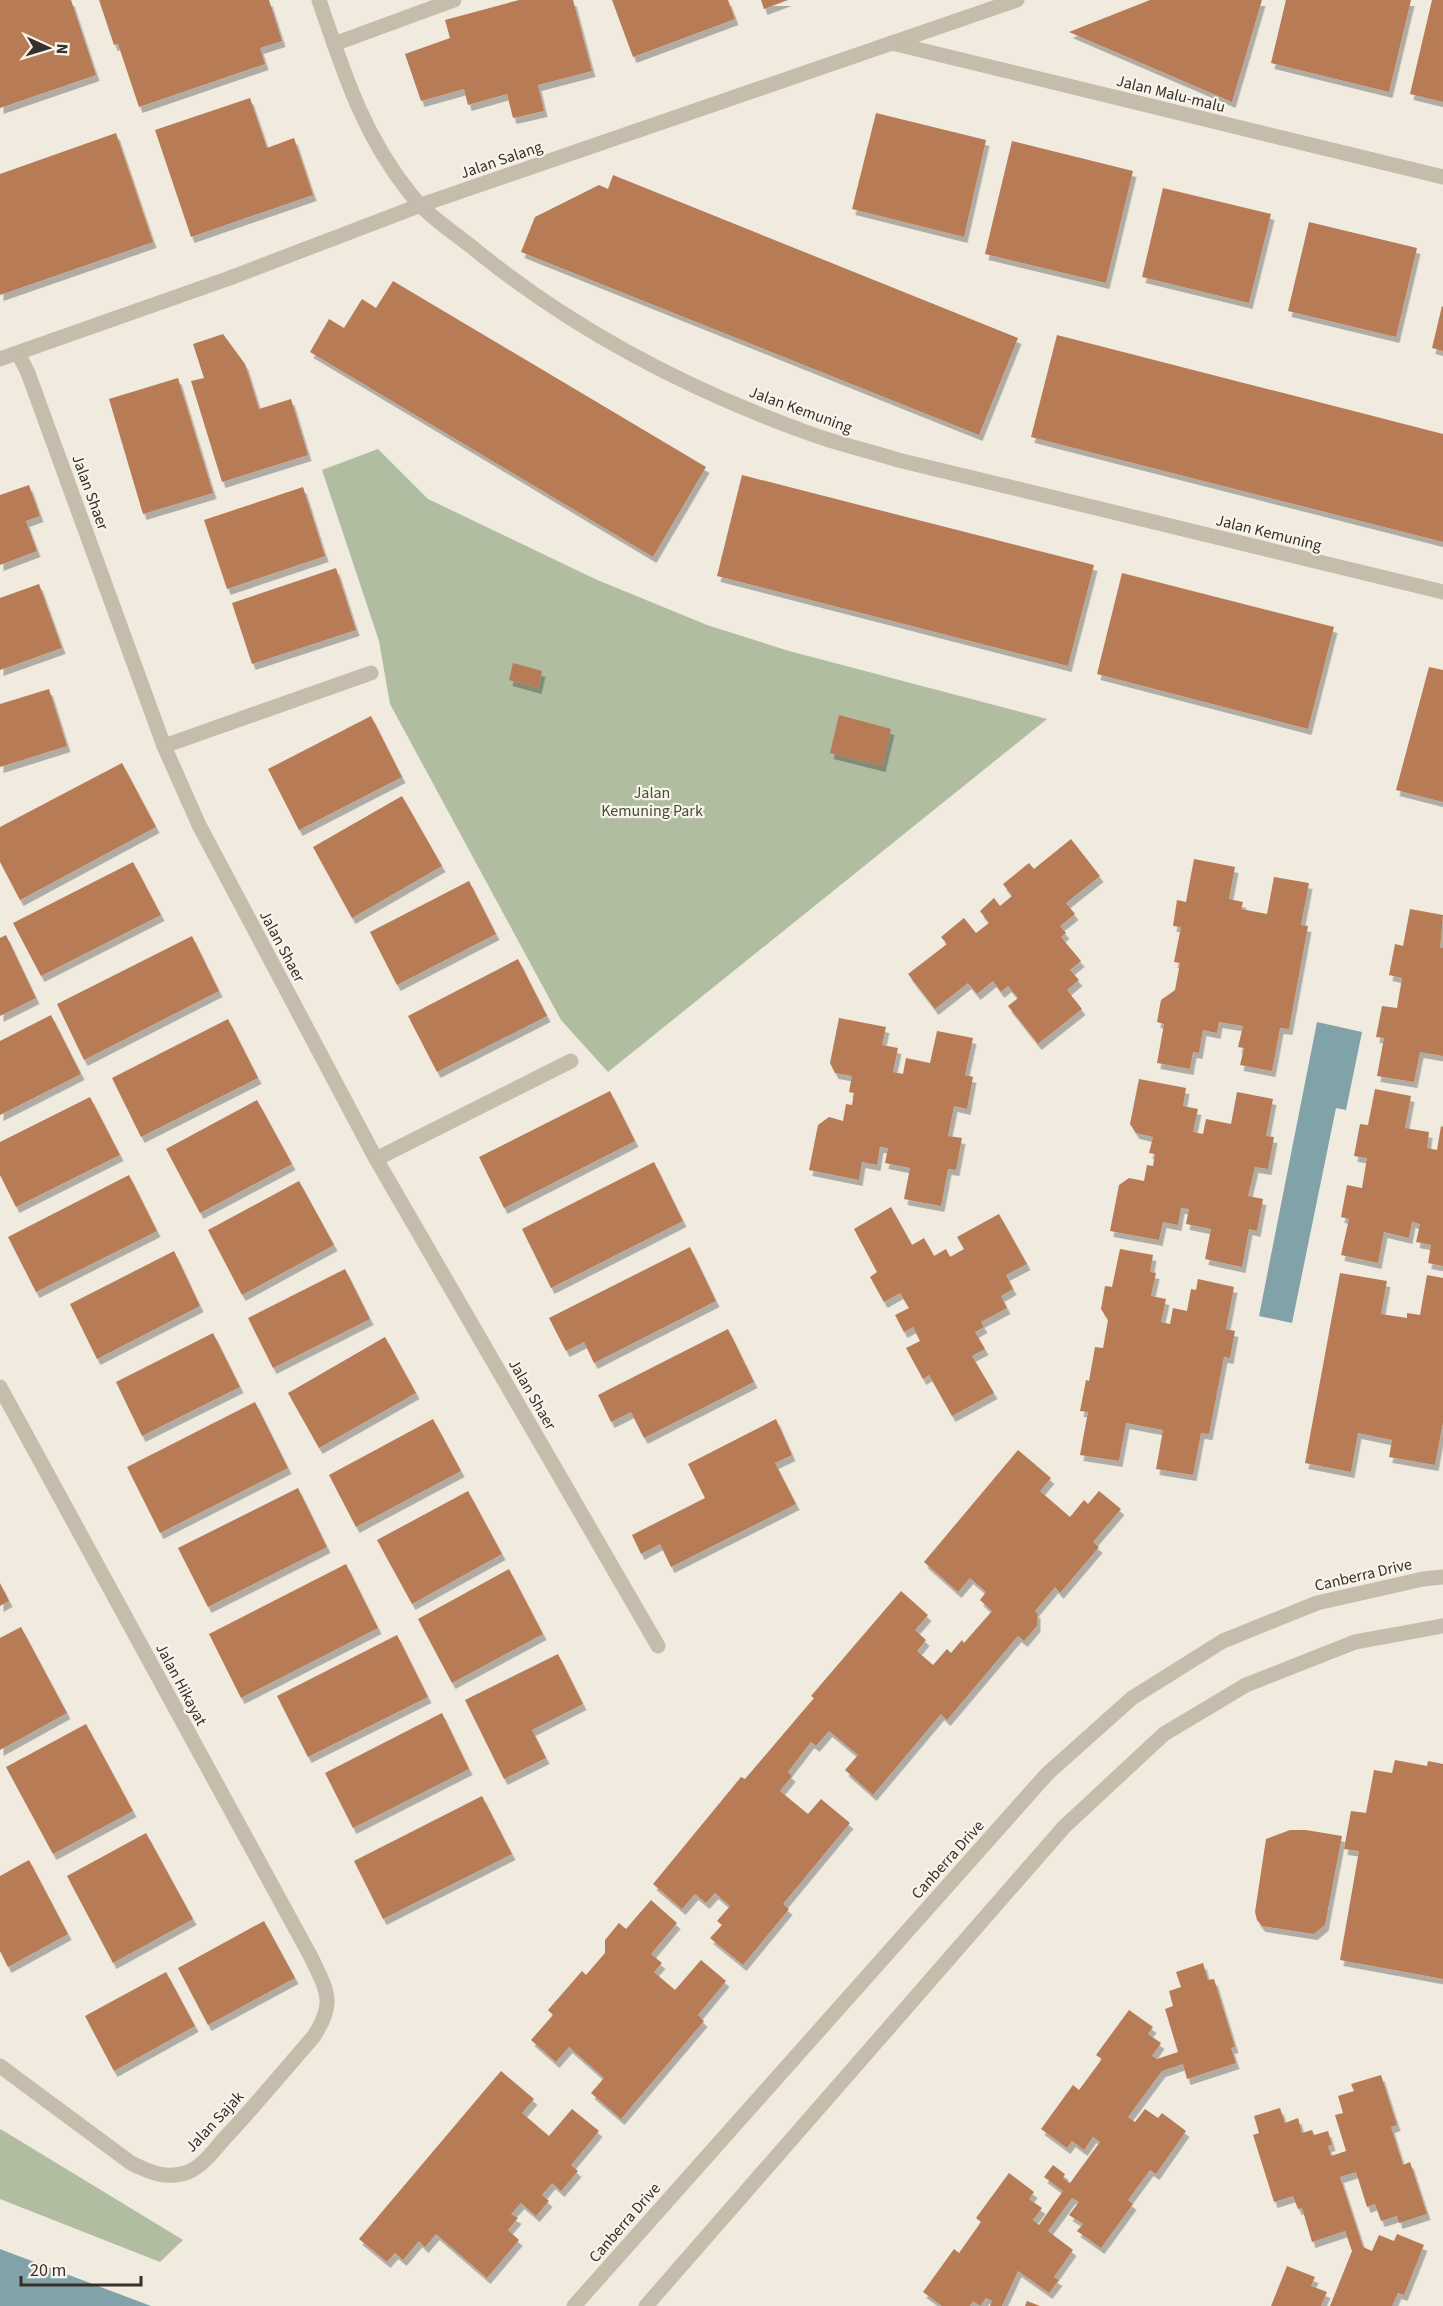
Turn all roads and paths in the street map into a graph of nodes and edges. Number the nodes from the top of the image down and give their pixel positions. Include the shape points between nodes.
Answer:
1 (319, 0) edge
2 (454, 0) edge
3 (1017, 0) edge
4 (892, 43) junction
5 (334, 44) junction
6 (1443, 177) edge
7 (420, 205) junction
8 (18, 353) junction
9 (0, 359) edge
10 (1443, 592) edge
11 (370, 673) dead end
12 (164, 746) junction
13 (571, 1061) dead end
14 (376, 1159) junction
15 (0, 1387) edge
16 (1443, 1577) edge
17 (1443, 1626) edge
18 (658, 1646) dead end
19 (329, 2000) joint
20 (0, 2067) edge
21 (574, 2306) edge
22 (646, 2306) edge

1 - 5 street, Jalan Kemuning
2 - 5 street
3 - 4 street, Jalan Salang
4 - 6 street, Jalan Malu-malu
4 - 7 street, Jalan Salang
5 - 7 street, Jalan Kemuning via 357,108 379,150
7 - 8 street, Jalan Salang
7 - 10 street, Jalan Kemuning via 518,284 578,324 666,372 747,410 813,435 898,460
8 - 9 street, Jalan Salang
8 - 12 street, Jalan Shaer
11 - 12 street
12 - 14 street, Jalan Shaer via 199,825
13 - 14 street
14 - 18 street, Jalan Shaer
15 - 19 street, Jalan Hikayat via 311,1957
16 - 21 street, Canberra Drive via 1317,1603 1223,1641 1132,1698 1047,1774
17 - 22 street via 1355,1642 1246,1685 1164,1734 1064,1827
19 - 20 street, Jalan Sajak via 325,2019 314,2036 234,2128 206,2159 190,2171 171,2176 150,2173 130,2163

